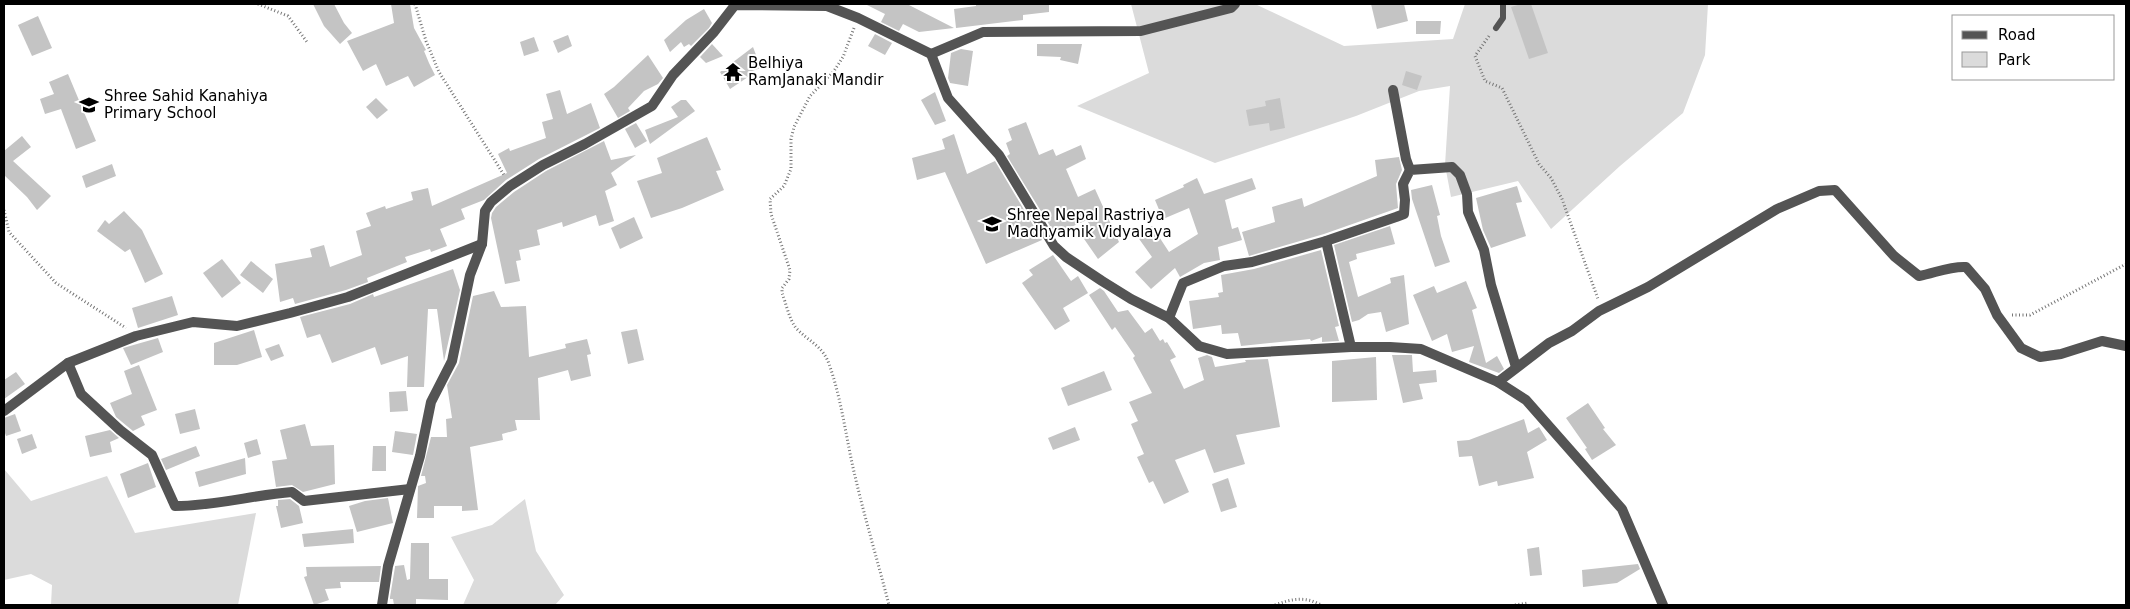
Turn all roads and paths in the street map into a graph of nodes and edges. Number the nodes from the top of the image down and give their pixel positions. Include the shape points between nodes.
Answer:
1 (258, 4) edge
2 (415, 4) edge
3 (1235, 4) edge
4 (1503, 4) edge
5 (858, 18) junction
6 (1496, 28) joint
7 (306, 42) dead end
8 (931, 54) junction
9 (1393, 90) dead end
10 (1410, 170) junction
11 (510, 186) junction
12 (4, 210) edge
13 (1326, 241) junction
14 (482, 244) junction
15 (2126, 264) edge
16 (1599, 311) junction
17 (1997, 315) junction
18 (1169, 318) junction
19 (136, 336) junction
20 (2126, 346) edge
21 (1351, 347) junction
22 (68, 363) junction
23 (1516, 367) junction
24 (1498, 382) junction
25 (4, 410) edge
26 (410, 489) junction
27 (1528, 603) dead end
28 (382, 605) edge
29 (890, 605) edge
30 (1275, 605) edge
31 (1321, 605) edge
32 (1515, 605) edge
33 (1663, 605) edge

1 - 7 path via 288,16
2 - 11 path via 439,72
3 - 8 street via 1231,8 1141,31 983,32
4 - 6 lane via 1503,18
5 - 8 street
5 - 11 street via 827,6 735,5 673,75 652,106 543,164
5 - 29 path via 843,57 810,96 794,127 791,169 784,186 770,199 771,214 790,270 782,292 793,323 818,345 829,365
6 - 16 path via 1475,56 1479,68 1485,81 1502,88 1539,164 1562,199 1600,305
8 - 18 street via 948,98 999,155 1054,246 1102,281
9 - 10 street
10 - 13 street via 1403,184 1404,214
10 - 23 street via 1452,167 1460,175 1467,194 1468,212 1484,250
11 - 14 street via 485,211
12 - 19 path via 9,232 56,283
13 - 18 street via 1252,262 1224,266 1183,283
13 - 21 street
14 - 19 street via 348,296 290,313 237,326 194,322
14 - 26 street via 470,275 452,361 431,402
15 - 17 path via 2030,315
16 - 17 street via 1648,287 1778,209 1819,190 1835,190 1894,256 1918,276 1954,266 1966,267 1986,289
16 - 23 street
17 - 20 street via 2021,348 2040,357 2102,341
18 - 21 street via 1199,346 1227,354
19 - 22 street
21 - 24 street via 1421,349
22 - 25 street
22 - 26 street via 81,394 152,455 175,506 199,506 292,492 304,501
23 - 24 street
24 - 33 street via 1526,400 1622,509
26 - 28 street via 388,566
27 - 32 path
30 - 31 path via 1291,599 1312,600

